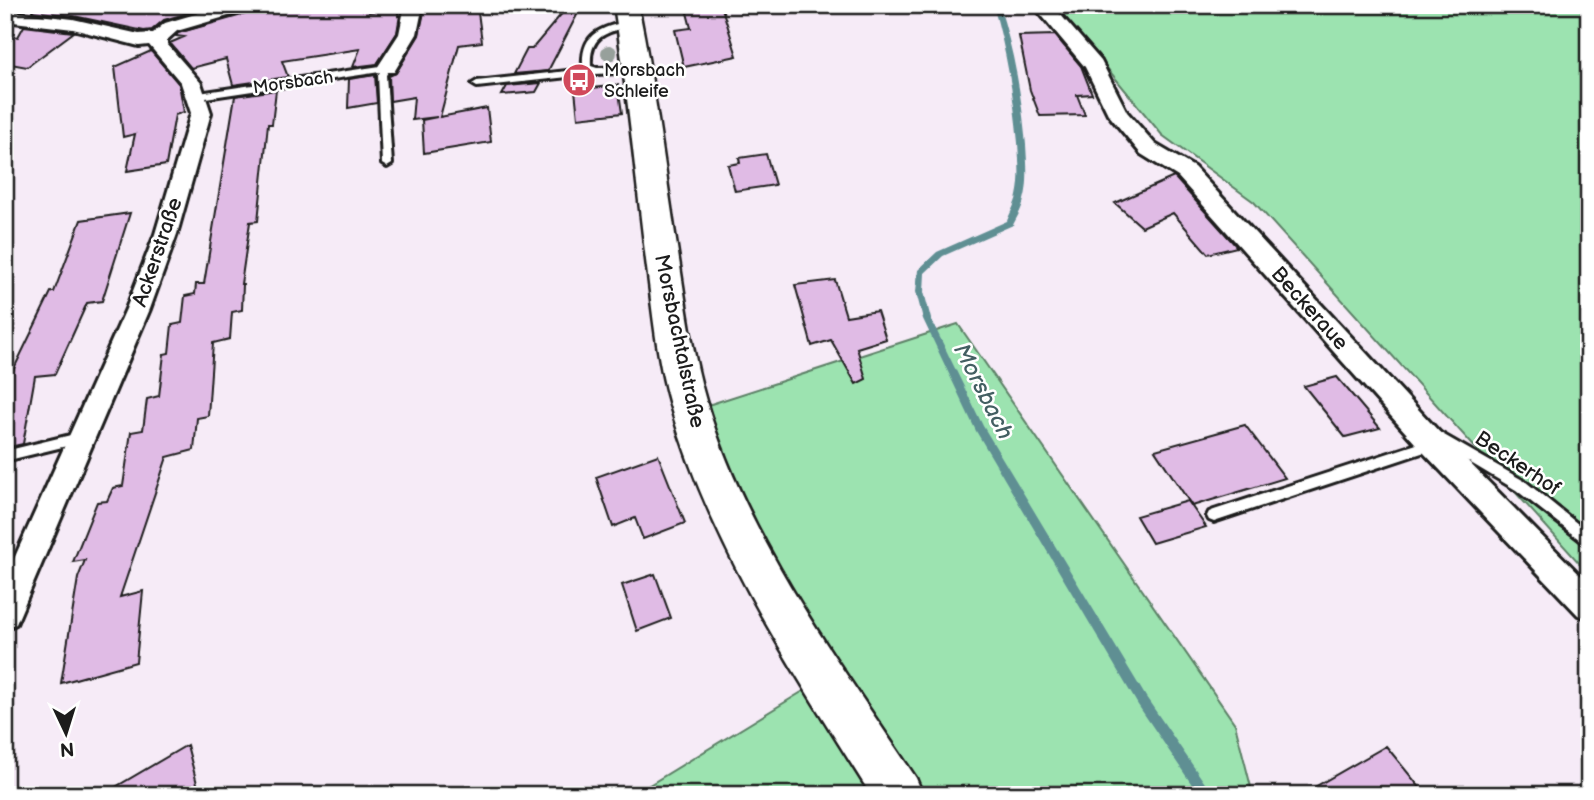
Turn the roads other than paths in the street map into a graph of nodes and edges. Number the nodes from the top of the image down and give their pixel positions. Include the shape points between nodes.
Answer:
1 (246, 5) edge
2 (414, 5) edge
3 (1042, 5) edge
4 (627, 15) edge
5 (5, 16) edge
6 (158, 38) junction
7 (387, 68) junction
8 (616, 71) junction
9 (477, 84) dead end
10 (199, 96) junction
11 (387, 164) dead end
12 (1425, 435) junction
13 (84, 437) junction
14 (5, 456) edge
15 (1214, 516) dead end
16 (1589, 541) edge
17 (1589, 605) edge
18 (5, 614) edge
19 (899, 795) edge

1 - 6 street via 171,27
2 - 7 street via 408,34
3 - 12 street, Beckeraue via 1094,65 1118,114 1148,149 1186,172
4 - 8 main road, Morsbachtalstraße
4 - 8 lane via 598,34 587,45 585,55 587,67
5 - 6 street via 73,24 139,40
6 - 10 street via 158,45
7 - 10 lane, Morsbach
7 - 11 lane via 382,75
8 - 9 lane
8 - 19 main road, Morsbachtalstraße via 648,166 672,325 703,449 769,592
10 - 13 street, Ackerstraße via 201,113 166,234
12 - 15 lane
12 - 16 lane, Beckerhof via 1521,485
12 - 17 street, Beckeraue
13 - 14 lane
13 - 18 street, Ackerstraße

